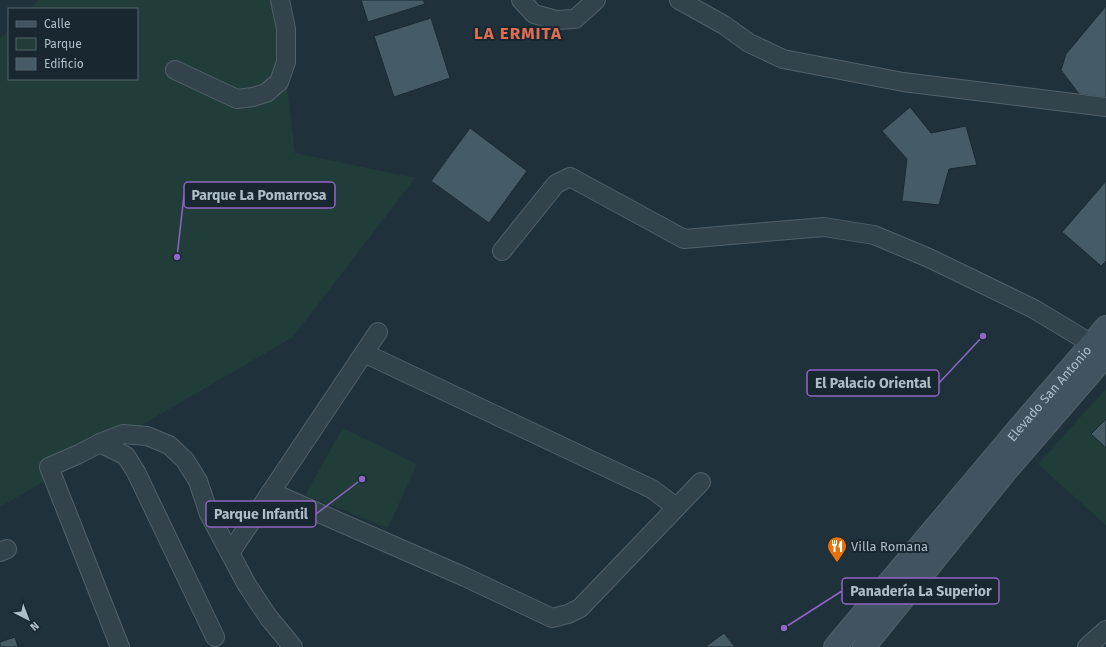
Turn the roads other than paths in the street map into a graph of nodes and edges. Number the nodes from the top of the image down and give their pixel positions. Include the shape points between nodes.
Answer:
1 (280, 0) edge
2 (521, 0) edge
3 (596, 0) edge
4 (679, 0) edge
5 (175, 70) dead end
6 (1106, 107) edge
7 (502, 251) dead end
8 (1106, 311) edge
9 (1106, 327) edge
10 (378, 332) dead end
11 (1082, 338) junction
12 (364, 353) junction
13 (1106, 356) edge
14 (1106, 370) edge
15 (1026, 434) junction
16 (100, 443) junction
17 (999, 465) junction
18 (701, 482) dead end
19 (271, 492) junction
20 (676, 507) junction
21 (230, 553) junction
22 (1106, 630) edge
23 (215, 637) dead end
24 (120, 647) edge
25 (292, 647) edge
26 (835, 647) edge
27 (864, 647) edge
28 (1087, 647) edge

1 - 5 street via 286,29 286,62 279,82 266,93 253,98 237,99
2 - 3 street via 534,14 556,20 575,18
4 - 6 street via 724,25 749,43 783,59 903,82
7 - 11 street via 556,184 570,177 684,239 824,227 874,235 930,258 1034,309
8 - 11 street
9 - 15 street, Elevado San Antonio
10 - 12 street
11 - 17 street via 1004,434
12 - 19 street
12 - 20 street via 652,489
13 - 15 street, Elevado San Antonio
14 - 17 street via 1076,404
15 - 17 street, Elevado San Antonio
16 - 21 street via 123,434 148,436 169,445 185,460 198,481 209,514
16 - 23 street via 126,456 136,472
16 - 24 street via 49,466
17 - 26 street
17 - 27 street
18 - 20 street
19 - 20 street via 552,618 580,608
19 - 21 street
21 - 25 street via 247,585
22 - 28 street

